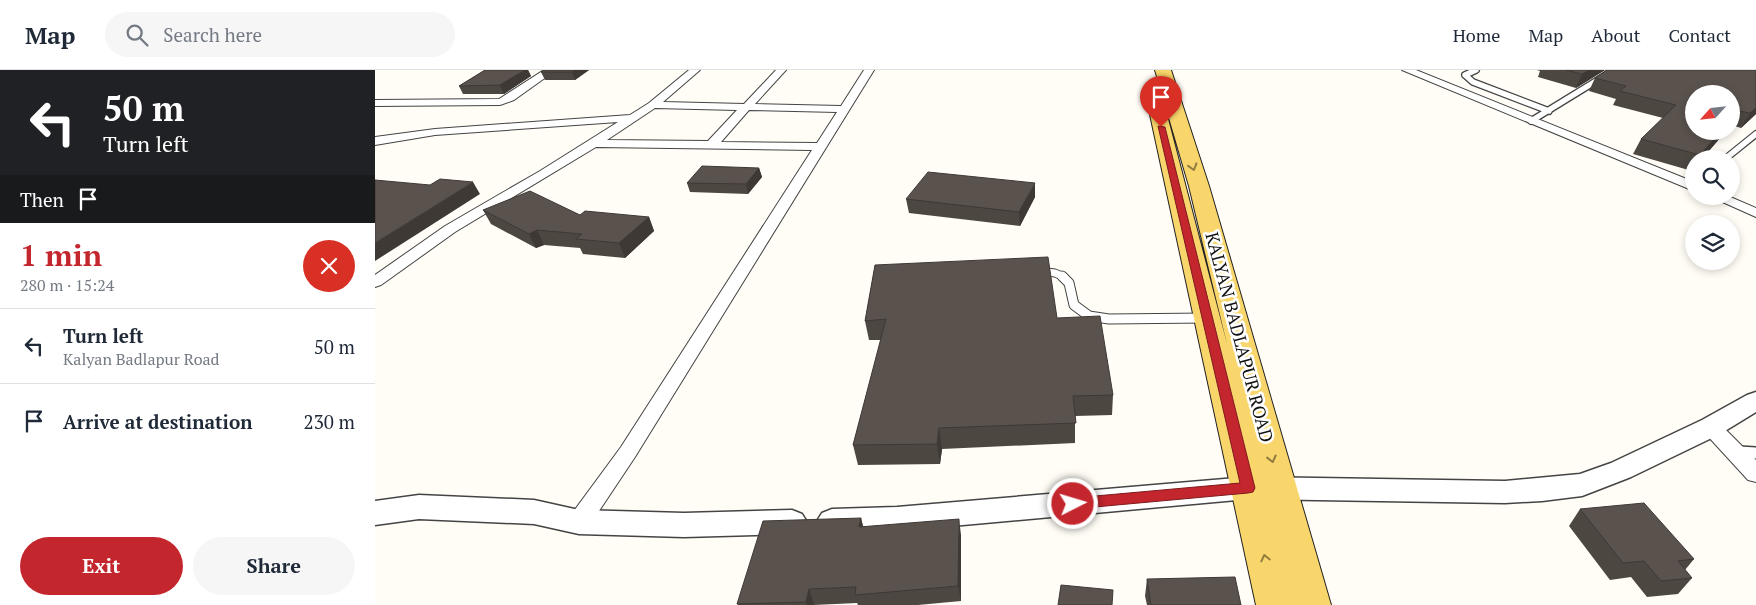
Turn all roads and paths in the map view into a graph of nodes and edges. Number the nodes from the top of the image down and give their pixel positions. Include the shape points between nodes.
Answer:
1 (551, 70) edge
2 (695, 70) edge
3 (781, 70) edge
4 (869, 70) edge
5 (1148, 70) edge
6 (1163, 70) edge
7 (1407, 70) edge
8 (1476, 70) edge
9 (1614, 70) edge
10 (375, 103) edge
11 (653, 105) junction
12 (746, 107) junction
13 (844, 109) junction
14 (1549, 110) junction
15 (631, 118) junction
16 (1531, 121) junction
17 (1756, 134) edge
18 (375, 141) edge
19 (593, 142) junction
20 (711, 145) junction
21 (820, 147) junction
22 (1736, 150) edge
23 (1685, 183) edge
24 (1737, 205) edge
25 (1756, 213) edge
26 (1031, 271) edge
27 (375, 282) edge
28 (1206, 318) junction
29 (1756, 401) edge
30 (1711, 427) junction
31 (1735, 452) junction
32 (1756, 453) edge
33 (1756, 474) edge
34 (1248, 488) junction
35 (1279, 488) junction
36 (375, 513) edge
37 (579, 522) junction
38 (1276, 605) edge
39 (1311, 605) edge

1 - 10 street via 500,102
2 - 11 street
3 - 12 street
4 - 13 street
5 - 28 main road, KALYAN BADLAPUR ROAD
6 -> 35 main road, KALYAN BADLAPUR ROAD via 1205,205
7 - 16 street
8 - 14 lane via 1465,75 1473,82
9 - 14 lane
11 - 12 street
11 - 15 street
12 - 13 street
12 - 20 street
13 - 21 street
14 - 16 lane
15 - 18 street via 435,132
15 - 19 street
16 - 23 street
17 - 22 lane
19 - 20 street
19 - 27 street via 450,229
20 - 21 street
21 - 37 street via 628,452
24 - 25 street
26 - 28 lane via 1050,271 1065,277 1071,282 1074,305 1089,316 1109,319
28 - 34 main road, KALYAN BADLAPUR ROAD
29 - 30 street
30 - 31 street
30 - 35 street via 1582,485 1505,492
31 - 32 lane
31 - 33 street
34 - 35 street
34 - 37 street via 897,519 684,525
38 -> 34 main road, KALYAN BADLAPUR ROAD
35 - 39 main road, KALYAN BADLAPUR ROAD
36 - 37 street via 419,508 470,509 534,512

